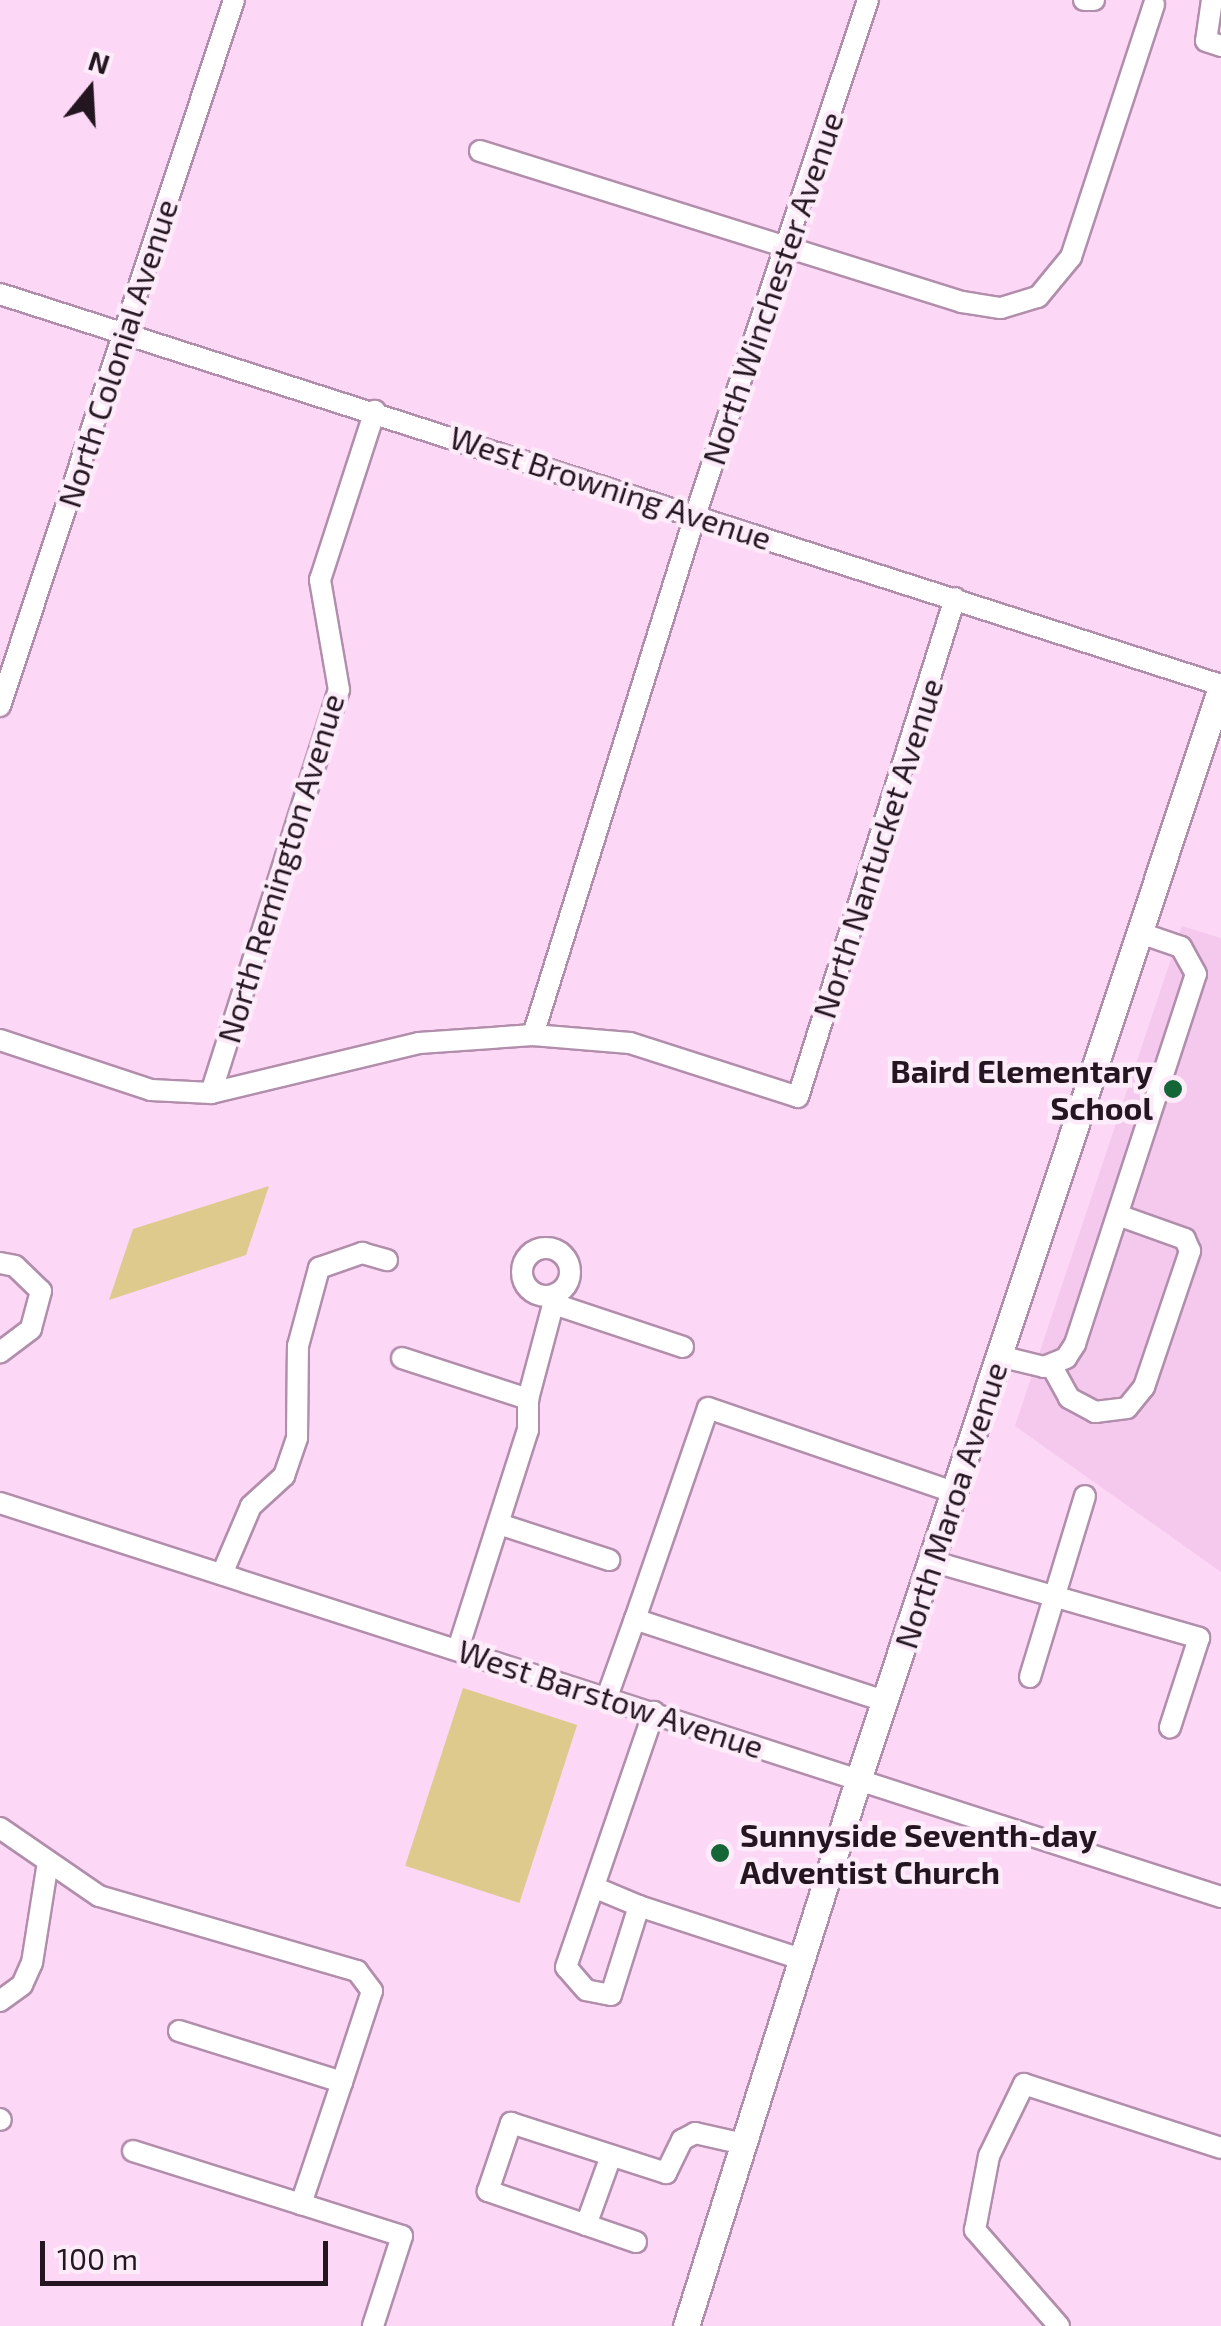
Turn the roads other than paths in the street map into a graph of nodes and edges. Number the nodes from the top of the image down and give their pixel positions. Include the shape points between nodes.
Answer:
1 (234, 0) edge
2 (868, 0) edge
3 (1084, 0) edge
4 (1094, 0) edge
5 (1212, 0) edge
6 (1154, 4) dead end
7 (1221, 46) edge
8 (480, 151) dead end
9 (786, 246) junction
10 (0, 294) edge
11 (123, 333) junction
12 (375, 411) junction
13 (696, 513) junction
14 (955, 598) junction
15 (1221, 686) edge
16 (0, 706) edge
17 (1140, 933) junction
18 (534, 1034) junction
19 (0, 1040) edge
20 (210, 1094) junction
21 (1118, 1214) junction
22 (387, 1260) dead end
23 (0, 1263) edge
24 (683, 1347) dead end
25 (0, 1352) edge
26 (1000, 1356) junction
27 (402, 1358) dead end
28 (1052, 1365) junction
29 (528, 1400) junction
30 (954, 1492) junction
31 (1085, 1496) dead end
32 (0, 1503) edge
33 (498, 1524) junction
34 (609, 1560) dead end
35 (931, 1562) junction
36 (222, 1574) junction
37 (1054, 1598) junction
38 (634, 1619) junction
39 (458, 1649) junction
40 (1030, 1676) dead end
41 (607, 1697) junction
42 (884, 1701) junction
43 (654, 1712) junction
44 (1170, 1727) dead end
45 (859, 1777) junction
46 (0, 1828) edge
47 (48, 1862) junction
48 (596, 1888) junction
49 (1221, 1897) edge
50 (640, 1906) junction
51 (801, 1960) junction
52 (0, 2001) edge
53 (179, 2032) dead end
54 (342, 2082) junction
55 (744, 2144) junction
56 (1221, 2148) edge
57 (133, 2151) dead end
58 (611, 2156) junction
59 (301, 2204) junction
60 (586, 2225) junction
61 (636, 2242) dead end
62 (374, 2326) edge
63 (686, 2326) edge
64 (1058, 2326) edge

1 - 11 street, North Colonial Avenue
2 - 9 street, North Winchester Avenue
3 - 4 street
5 - 7 street via 1206,41
6 - 9 street via 1070,257 1038,297 1001,308 962,302
8 - 9 street
9 - 13 street, North Winchester Avenue
10 - 11 street, West Browning Avenue
11 - 12 street, West Browning Avenue
11 - 16 street, North Colonial Avenue
12 - 13 street, West Browning Avenue
12 - 20 street, North Remington Avenue via 320,580 340,690
13 - 14 street, West Browning Avenue
13 - 18 street, North Winchester Avenue
14 - 15 street, West Browning Avenue
14 - 18 street, North Nantucket Avenue via 798,1097 630,1043
15 - 17 main road, North Maroa Avenue
17 - 21 street via 1181,947 1196,974
17 - 26 main road, North Maroa Avenue
18 - 20 street via 419,1044
19 - 20 street via 152,1090
21 - 28 street via 1072,1352
21 - 28 street via 1185,1240 1190,1251 1144,1387 1127,1408 1095,1412 1069,1398
22 - 36 street via 362,1253 318,1268 298,1346 297,1438 284,1476 251,1506
23 - 25 street via 15,1266 42,1291 32,1329
24 - 29 street via 555,1299
26 - 28 street
26 - 30 main road, North Maroa Avenue
27 - 29 street
29 - 33 street via 528,1430
30 - 35 main road, North Maroa Avenue
30 - 38 street via 708,1408
31 - 37 street
32 - 36 street, West Barstow Avenue
33 - 34 street
33 - 39 street
35 - 37 street
35 - 42 main road, North Maroa Avenue
36 - 39 street, West Barstow Avenue
37 - 40 street
37 - 44 street via 1199,1638
38 - 41 street
38 - 42 street
39 - 41 street, West Barstow Avenue
41 - 43 street, West Barstow Avenue
42 - 45 main road, North Maroa Avenue
43 - 45 street, West Barstow Avenue
43 - 48 street
45 - 49 street, West Barstow Avenue
45 - 51 main road, North Maroa Avenue
46 - 47 street
47 - 52 street via 32,1963 22,1986
47 - 54 street via 99,1896 357,1971 372,1990
48 - 50 street
48 - 50 street via 566,1967 586,1990 611,1995
50 - 51 street
51 - 55 main road, North Maroa Avenue
53 - 54 street
54 - 59 street
55 - 58 street via 695,2133 682,2140 666,2173
55 - 63 main road, North Maroa Avenue
56 - 64 street via 1024,2084 989,2156 974,2230
57 - 59 street
58 - 60 street
58 - 60 street via 512,2123 488,2191
59 - 62 street via 402,2236
60 - 61 street

